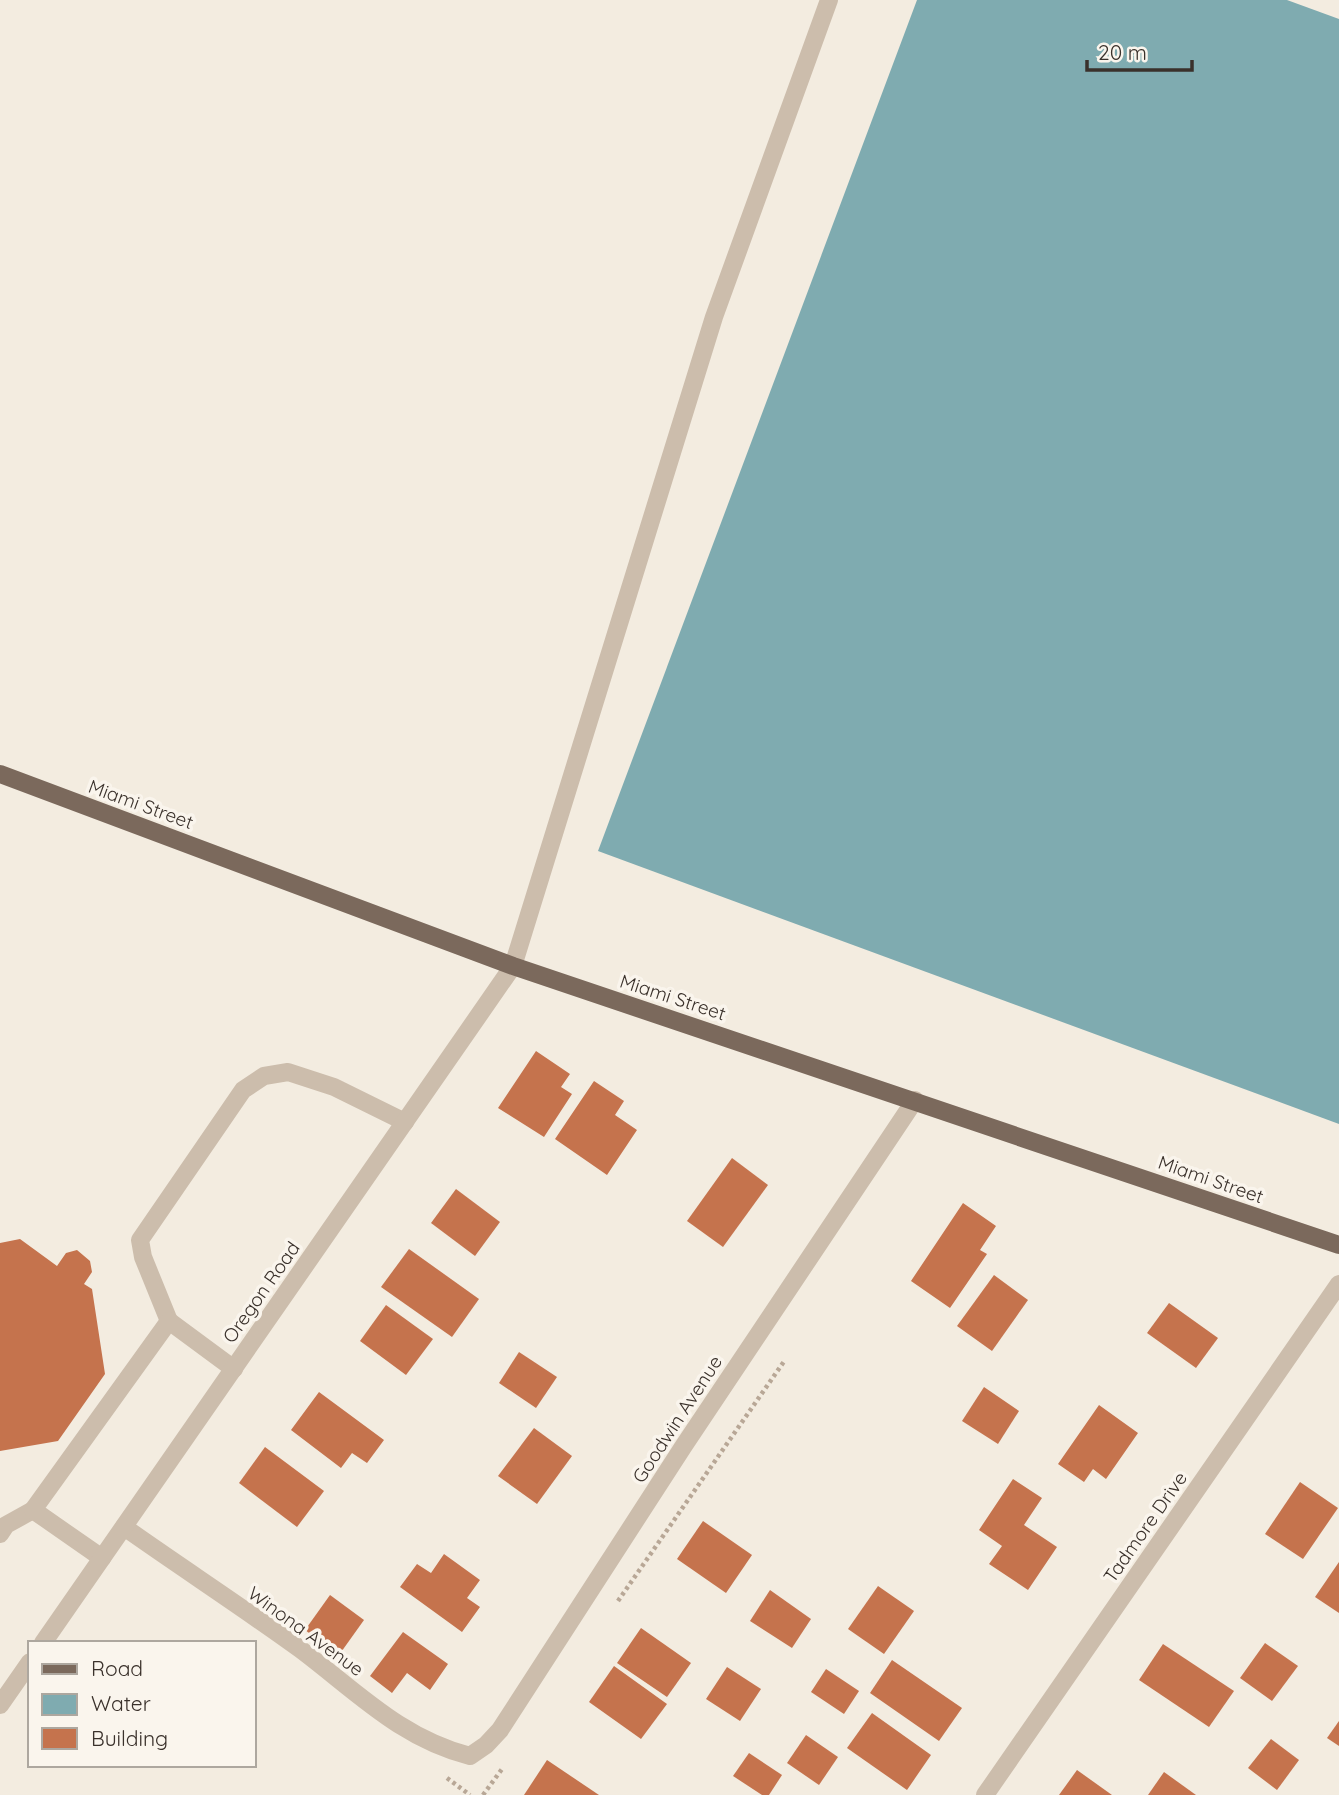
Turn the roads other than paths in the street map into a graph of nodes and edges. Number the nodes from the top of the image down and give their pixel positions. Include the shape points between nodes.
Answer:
1 (828, 0) edge
2 (0, 774) edge
3 (513, 966) junction
4 (915, 1100) junction
5 (405, 1122) junction
6 (1339, 1245) edge
7 (1339, 1284) edge
8 (169, 1321) junction
9 (234, 1369) junction
10 (33, 1510) junction
11 (124, 1527) junction
12 (0, 1534) edge
13 (102, 1558) junction
14 (44, 1641) edge
15 (28, 1665) edge
16 (0, 1704) edge
17 (470, 1756) joint
18 (985, 1795) edge

1 - 3 street, Oregon Road via 714,317
2 - 3 main road, Miami Street
3 - 4 main road, Miami Street
3 - 5 street, Oregon Road
4 - 6 main road, Miami Street
4 - 17 street, Goodwin Avenue via 500,1730
5 - 8 street via 334,1087 288,1072 264,1076 243,1090 140,1240
5 - 9 street, Oregon Road
7 - 18 street, Tadmore Drive
8 - 9 street
8 - 10 street
9 - 11 street, Oregon Road
10 - 12 street via 6,1525
10 - 13 street
11 - 13 street, Oregon Road
11 - 17 street, Winona Avenue via 300,1649 399,1727
13 - 14 street, Oregon Road
15 - 16 street

